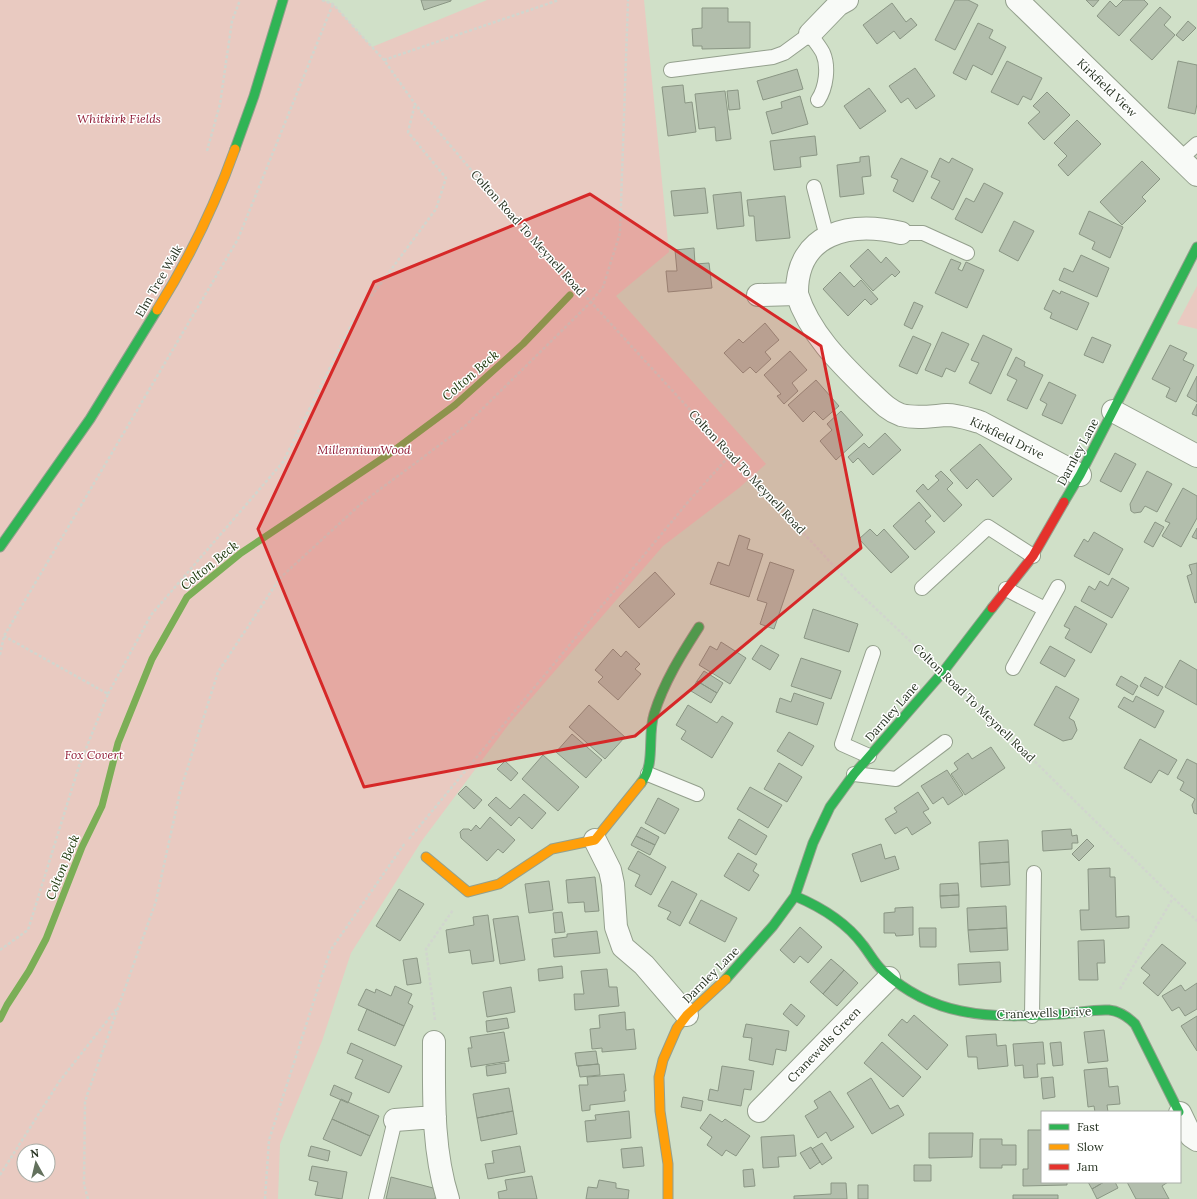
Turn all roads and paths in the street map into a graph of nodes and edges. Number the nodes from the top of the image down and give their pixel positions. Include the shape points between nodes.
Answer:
1 (240, 0) edge
2 (283, 0) edge
3 (322, 0) edge
4 (559, 0) edge
5 (628, 0) edge
6 (848, 0) edge
7 (1017, 0) edge
8 (334, 4) junction
9 (810, 34) junction
10 (384, 60) junction
11 (671, 70) dead end
12 (818, 100) dead end
13 (414, 104) junction
14 (1197, 144) edge
15 (206, 156) dead end
16 (1180, 159) junction
17 (1197, 175) edge
18 (814, 187) dead end
19 (901, 233) joint
20 (828, 236) junction
21 (1197, 247) edge
22 (968, 253) dead end
23 (797, 294) junction
24 (758, 295) dead end
25 (591, 302) junction
26 (1113, 411) junction
27 (731, 454) junction
28 (1197, 456) edge
29 (1080, 475) junction
30 (0, 547) edge
31 (1032, 556) junction
32 (1058, 587) dead end
33 (922, 588) dead end
34 (1006, 589) junction
35 (1045, 610) junction
36 (699, 627) dead end
37 (4, 636) junction
38 (873, 653) dead end
39 (0, 654) edge
40 (1013, 668) dead end
41 (943, 672) junction
42 (108, 694) junction
43 (945, 742) dead end
44 (869, 756) junction
45 (648, 774) junction
46 (854, 774) junction
47 (697, 794) dead end
48 (596, 840) junction
49 (426, 857) dead end
50 (1034, 873) dead end
51 (468, 892) junction
52 (795, 896) junction
53 (1173, 898) junction
54 (1197, 921) edge
55 (0, 950) edge
56 (889, 978) junction
57 (120, 1006) junction
58 (1108, 1010) junction
59 (687, 1015) junction
60 (1032, 1016) junction
61 (434, 1042) joint
62 (759, 1111) dead end
63 (1179, 1111) edge
64 (1181, 1115) edge
65 (434, 1117) junction
66 (395, 1120) joint
67 (1197, 1140) edge
68 (0, 1175) edge
69 (88, 1199) edge
70 (265, 1199) edge
71 (376, 1199) edge
72 (448, 1199) edge
73 (668, 1199) edge

1 - 15 path via 232,21 220,104
2 - 30 street, Elm Tree Walk via 256,89 222,185 180,273 90,419
3 - 8 path, Colton Road To Meynell Road
4 - 10 path
5 - 25 path via 620,233 603,287
6 - 9 street via 838,5
7 - 16 street, Kirkfield View
8 - 10 path, Colton Road To Meynell Road
8 - 37 path via 238,239
9 - 11 lane via 784,53 772,57
9 - 12 lane via 823,54 826,74 824,91
10 - 13 path, Colton Road To Meynell Road
13 - 25 path, Colton Road To Meynell Road via 496,199
13 - 42 path via 408,132 446,178 436,209 353,321 283,462 151,615
14 - 16 lane
16 - 17 street, Kirkfield View
18 - 20 lane
19 - 20 street, Kirkfield Drive via 882,228 862,228
19 - 22 lane via 923,233
20 - 23 street, Kirkfield Drive via 809,252 801,265 797,279
21 - 26 street, Darnley Lane
23 - 24 street
23 - 29 street, Kirkfield Drive via 805,314 839,362 888,409 902,415 948,415 980,422
25 - 27 path, Colton Road To Meynell Road
25 - 57 path via 464,426 363,502 280,578 218,672 180,792 156,901
26 - 28 street
26 - 29 street, Darnley Lane
27 - 41 path, Colton Road To Meynell Road via 855,589
27 - 70 path via 688,502 400,850 330,951 268,1140
29 - 31 street, Darnley Lane
31 - 33 lane via 988,527
31 - 34 street, Darnley Lane
32 - 35 lane
34 - 35 lane
34 - 41 street, Darnley Lane
35 - 40 lane
36 - 45 street via 668,676 653,716
37 - 39 path
37 - 42 path
38 - 44 lane via 842,744
41 - 44 street, Darnley Lane
41 - 53 path, Colton Road To Meynell Road
42 - 55 path via 79,766 28,930
43 - 46 lane via 896,779
44 - 46 street, Darnley Lane
45 - 47 lane
45 - 48 street
46 - 52 street, Darnley Lane via 830,807 813,843
48 - 51 street via 552,849 499,884
48 - 59 street via 610,870 616,927 623,947 644,965
49 - 51 street
50 - 60 lane
51 - 61 path via 426,949 434,1004
52 - 56 street, Cranewells Drive via 811,902 840,921
52 - 59 street, Darnley Lane via 750,953
53 - 54 path, Colton Road To Meynell Road
53 - 58 path
56 - 60 street, Cranewells Drive via 922,998 957,1011
56 - 62 street, Cranewells Green
57 - 68 path via 59,1082
57 - 69 path via 86,1101 84,1185
58 - 60 street, Cranewells Drive
58 - 63 street, Cranewells Drive via 1123,1014 1135,1024
59 - 73 street, Darnley Lane via 668,1044 659,1077 660,1111 668,1164
61 - 65 street
64 - 67 street, Cranewells Drive via 1191,1136
65 - 66 street
65 - 72 street via 442,1180
66 - 71 lane

